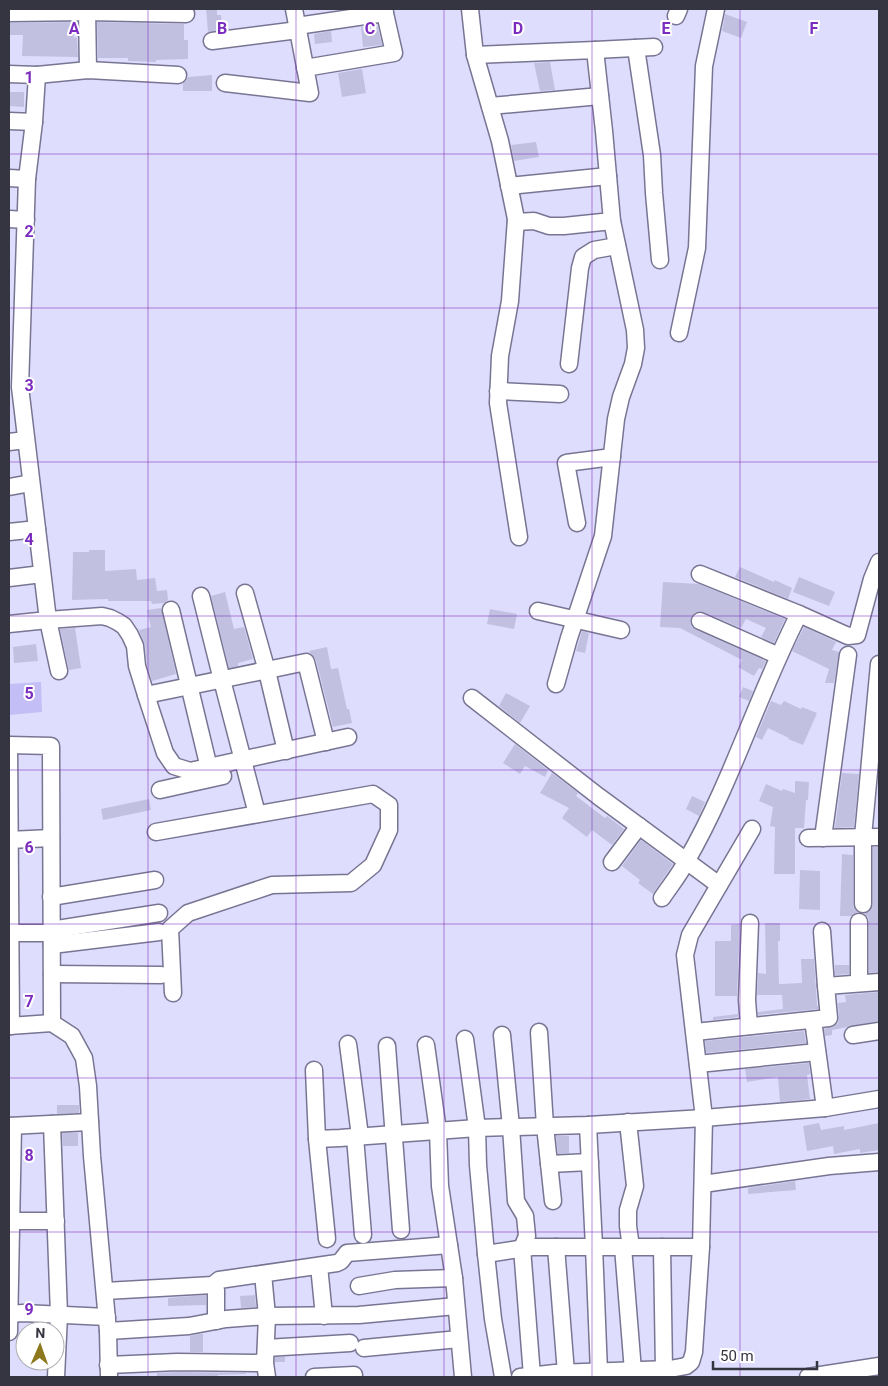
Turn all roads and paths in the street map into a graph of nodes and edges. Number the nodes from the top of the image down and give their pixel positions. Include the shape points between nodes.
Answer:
1 (294, 9) edge
2 (470, 9) edge
3 (716, 9) edge
4 (87, 11) edge
5 (385, 11) edge
6 (9, 13) edge
7 (186, 14) dead end
8 (298, 28) junction
9 (212, 41) dead end
10 (654, 47) dead end
11 (636, 48) junction
12 (595, 50) junction
13 (475, 55) junction
14 (305, 68) junction
15 (88, 70) junction
16 (9, 74) edge
17 (178, 74) dead end
18 (37, 75) junction
19 (225, 83) dead end
20 (600, 96) junction
21 (490, 106) junction
22 (9, 120) edge
23 (34, 122) junction
24 (608, 176) junction
25 (9, 178) edge
26 (27, 179) junction
27 (509, 186) junction
28 (9, 219) edge
29 (26, 220) junction
30 (612, 221) junction
31 (516, 222) junction
32 (617, 246) junction
33 (17, 260) edge
34 (660, 260) dead end
35 (16, 301) edge
36 (679, 332) dead end
37 (15, 343) edge
38 (570, 364) dead end
39 (14, 387) edge
40 (498, 391) junction
41 (560, 394) dead end
42 (26, 440) junction
43 (9, 442) edge
44 (612, 456) junction
45 (31, 483) junction
46 (9, 487) edge
47 (577, 523) dead end
48 (37, 529) junction
49 (9, 532) edge
50 (519, 536) dead end
51 (879, 562) edge
52 (42, 574) junction
53 (700, 574) dead end
54 (9, 578) edge
55 (245, 593) dead end
56 (201, 596) dead end
57 (171, 610) dead end
58 (538, 611) dead end
59 (799, 614) junction
60 (576, 619) junction
61 (48, 620) junction
62 (700, 621) dead end
63 (9, 624) edge
64 (621, 630) dead end
65 (848, 655) dead end
66 (779, 656) junction
67 (879, 664) edge
68 (59, 671) dead end
69 (267, 671) junction
70 (222, 680) junction
71 (556, 684) dead end
72 (190, 686) junction
73 (146, 695) junction
74 (472, 698) dead end
75 (348, 737) dead end
76 (326, 742) junction
77 (9, 745) edge
78 (286, 751) junction
79 (245, 765) junction
80 (209, 768) junction
81 (160, 790) dead end
82 (258, 814) junction
83 (639, 826) junction
84 (752, 829) dead end
85 (156, 832) dead end
86 (871, 837) edge
87 (51, 838) junction
88 (9, 840) edge
89 (687, 861) junction
90 (612, 862) dead end
91 (155, 880) dead end
92 (719, 885) junction
93 (51, 897) junction
94 (662, 898) dead end
95 (863, 904) dead end
96 (159, 913) dead end
97 (859, 922) dead end
98 (750, 923) dead end
99 (822, 930) dead end
100 (159, 932) dead end
101 (10, 933) edge
102 (52, 936) junction
103 (52, 974) junction
104 (161, 975) dead end
105 (879, 982) edge
106 (860, 983) junction
107 (826, 986) junction
108 (173, 993) dead end
109 (813, 1020) junction
110 (52, 1023) junction
111 (10, 1026) edge
112 (748, 1026) junction
113 (879, 1031) edge
114 (539, 1032) dead end
115 (694, 1032) junction
116 (853, 1034) dead end
117 (502, 1035) dead end
118 (465, 1039) dead end
119 (348, 1044) dead end
120 (426, 1045) dead end
121 (387, 1046) dead end
122 (817, 1052) junction
123 (698, 1064) junction
124 (314, 1070) dead end
125 (879, 1099) edge
126 (825, 1108) junction
127 (704, 1118) junction
128 (90, 1122) junction
129 (628, 1122) junction
130 (52, 1124) junction
131 (588, 1125) junction
132 (11, 1126) edge
133 (545, 1126) junction
134 (511, 1127) junction
135 (477, 1128) junction
136 (438, 1131) junction
137 (394, 1134) junction
138 (358, 1137) junction
139 (318, 1138) junction
140 (590, 1162) junction
141 (879, 1162) edge
142 (549, 1164) junction
143 (703, 1184) junction
144 (553, 1201) dead end
145 (10, 1221) edge
146 (56, 1221) junction
147 (401, 1230) dead end
148 (363, 1235) dead end
149 (327, 1239) dead end
150 (449, 1245) junction
151 (556, 1247) junction
152 (594, 1247) junction
153 (627, 1247) junction
154 (662, 1247) junction
155 (701, 1247) junction
156 (522, 1248) junction
157 (486, 1254) junction
158 (319, 1266) junction
159 (263, 1274) junction
160 (454, 1278) junction
161 (213, 1285) junction
162 (359, 1286) dead end
163 (105, 1291) junction
164 (456, 1306) junction
165 (9, 1314) edge
166 (59, 1315) junction
167 (267, 1316) junction
168 (324, 1316) junction
169 (216, 1321) junction
170 (108, 1324) junction
171 (9, 1332) edge
172 (459, 1339) junction
173 (266, 1363) edge
174 (879, 1366) edge
175 (221, 1370) edge
176 (664, 1370) junction
177 (109, 1371) edge
178 (633, 1371) junction
179 (599, 1372) junction
180 (566, 1373) junction
181 (354, 1375) dead end
182 (526, 1376) edge
183 (56, 1377) edge
184 (314, 1377) edge
185 (463, 1377) edge
186 (503, 1377) edge
187 (812, 1377) edge

1 - 8 street
2 - 13 street
3 - 36 street via 704,66 697,248
4 - 6 street
4 - 7 street
4 - 15 street
5 - 8 street
5 - 14 street via 394,53
8 - 9 street
8 - 14 street
10 - 11 street
11 - 12 street
11 - 34 street via 652,155
12 - 13 street
12 - 20 street
13 - 21 street
14 - 19 street via 310,93
15 - 17 street
15 - 18 street
16 - 18 street
18 - 23 street
20 - 21 street
20 - 24 street
21 - 27 street
22 - 23 street
23 - 26 street
24 - 27 street
24 - 30 street
25 - 26 street
26 - 29 street
27 - 31 street
28 - 29 street
29 - 33 street
30 - 31 street via 564,226
30 - 32 street
31 - 40 street
32 - 38 street via 594,250 583,257
32 - 44 street via 636,348 616,419
33 - 35 street
35 - 37 street
37 - 39 street
39 - 42 street
40 - 41 street
40 - 50 street
42 - 43 street
42 - 45 street
44 - 47 street via 566,463
44 - 60 street via 603,536
45 - 46 street
45 - 48 street
48 - 49 street
48 - 52 street
51 - 59 street via 857,635 848,636
52 - 54 street
52 - 61 street
53 - 59 street
55 - 69 street
56 - 70 street
57 - 72 street
58 - 60 street
59 - 66 street
60 - 64 street
60 - 71 street
61 - 63 street
61 - 68 street
61 - 73 street via 102,616 124,626 135,646
62 - 66 street
65 - 86 street via 816,838
66 - 89 street via 712,813
67 - 86 street
69 - 70 street
69 - 76 street via 306,662
69 - 78 street
70 - 72 street
70 - 79 street
72 - 73 street
72 - 80 street
73 - 80 street via 165,752 174,766 190,771
74 - 83 street
75 - 76 street
76 - 78 street
77 - 87 street via 51,746
77 - 88 street
78 - 79 street
79 - 80 street
79 - 81 street
79 - 82 street
82 - 85 street
82 - 108 street via 373,794 389,805 389,830 373,865 351,883 272,885 188,913 170,929
83 - 89 street
83 - 90 street
84 - 92 street
86 - 95 street
87 - 88 street
87 - 93 street
88 - 101 street
89 - 92 street
89 - 94 street
91 - 93 street
92 - 115 street via 690,935 685,955
93 - 102 street
96 - 102 street
97 - 106 street
98 - 112 street
99 - 107 street
100 - 102 street
101 - 102 street
101 - 111 street
102 - 103 street
103 - 104 street
103 - 110 street
105 - 106 street
106 - 107 street
107 - 109 street via 829,1018
109 - 112 street
109 - 122 street
110 - 111 street
110 - 128 street via 72,1036 84,1058
112 - 115 street
113 - 116 street
114 - 133 street
115 - 123 street
117 - 134 street
118 - 135 street
119 - 138 street
120 - 136 street
121 - 137 street
122 - 123 street
122 - 126 street
123 - 127 street
124 - 139 street
125 - 126 street
126 - 127 street
127 - 129 street
127 - 143 street
128 - 130 street
128 - 163 street
129 - 131 street
129 - 153 street via 635,1186 628,1210
130 - 132 street
130 - 146 street
131 - 133 street
131 - 140 street
132 - 145 street
133 - 134 street
133 - 142 street
134 - 135 street
134 - 156 street via 516,1201 525,1216 527,1236
135 - 136 street
135 - 157 street
136 - 137 street
136 - 150 street via 440,1186
137 - 138 street
137 - 147 street
138 - 139 street
138 - 148 street
139 - 149 street
140 - 142 street
140 - 152 street
141 - 143 street
142 - 144 street
143 - 155 street
145 - 146 street
145 - 165 street
146 - 166 street
150 - 158 street via 347,1253 337,1263
150 - 160 street
151 - 152 street
151 - 156 street
151 - 180 street
152 - 153 street
152 - 179 street
153 - 154 street
153 - 178 street
154 - 155 street
154 - 176 street
155 - 176 street via 691,1362
156 - 157 street
156 - 182 street
157 - 186 street
158 - 159 street
158 - 168 street
159 - 161 street via 219,1280
159 - 167 street
160 - 162 street via 395,1280
160 - 164 street
161 - 163 street
161 - 169 street via 216,1290
163 - 170 street
164 - 168 street
164 - 172 street
165 - 166 street
165 - 171 street
166 - 170 street
166 - 183 street
167 - 168 street
167 - 169 street
167 - 173 street
169 - 170 street via 189,1326
170 - 177 street
172 - 173 street via 357,1346
172 - 185 street
173 - 175 street
174 - 187 street
175 - 177 street via 177,1362
176 - 178 street
178 - 179 street
179 - 180 street
180 - 182 street
181 - 184 street

